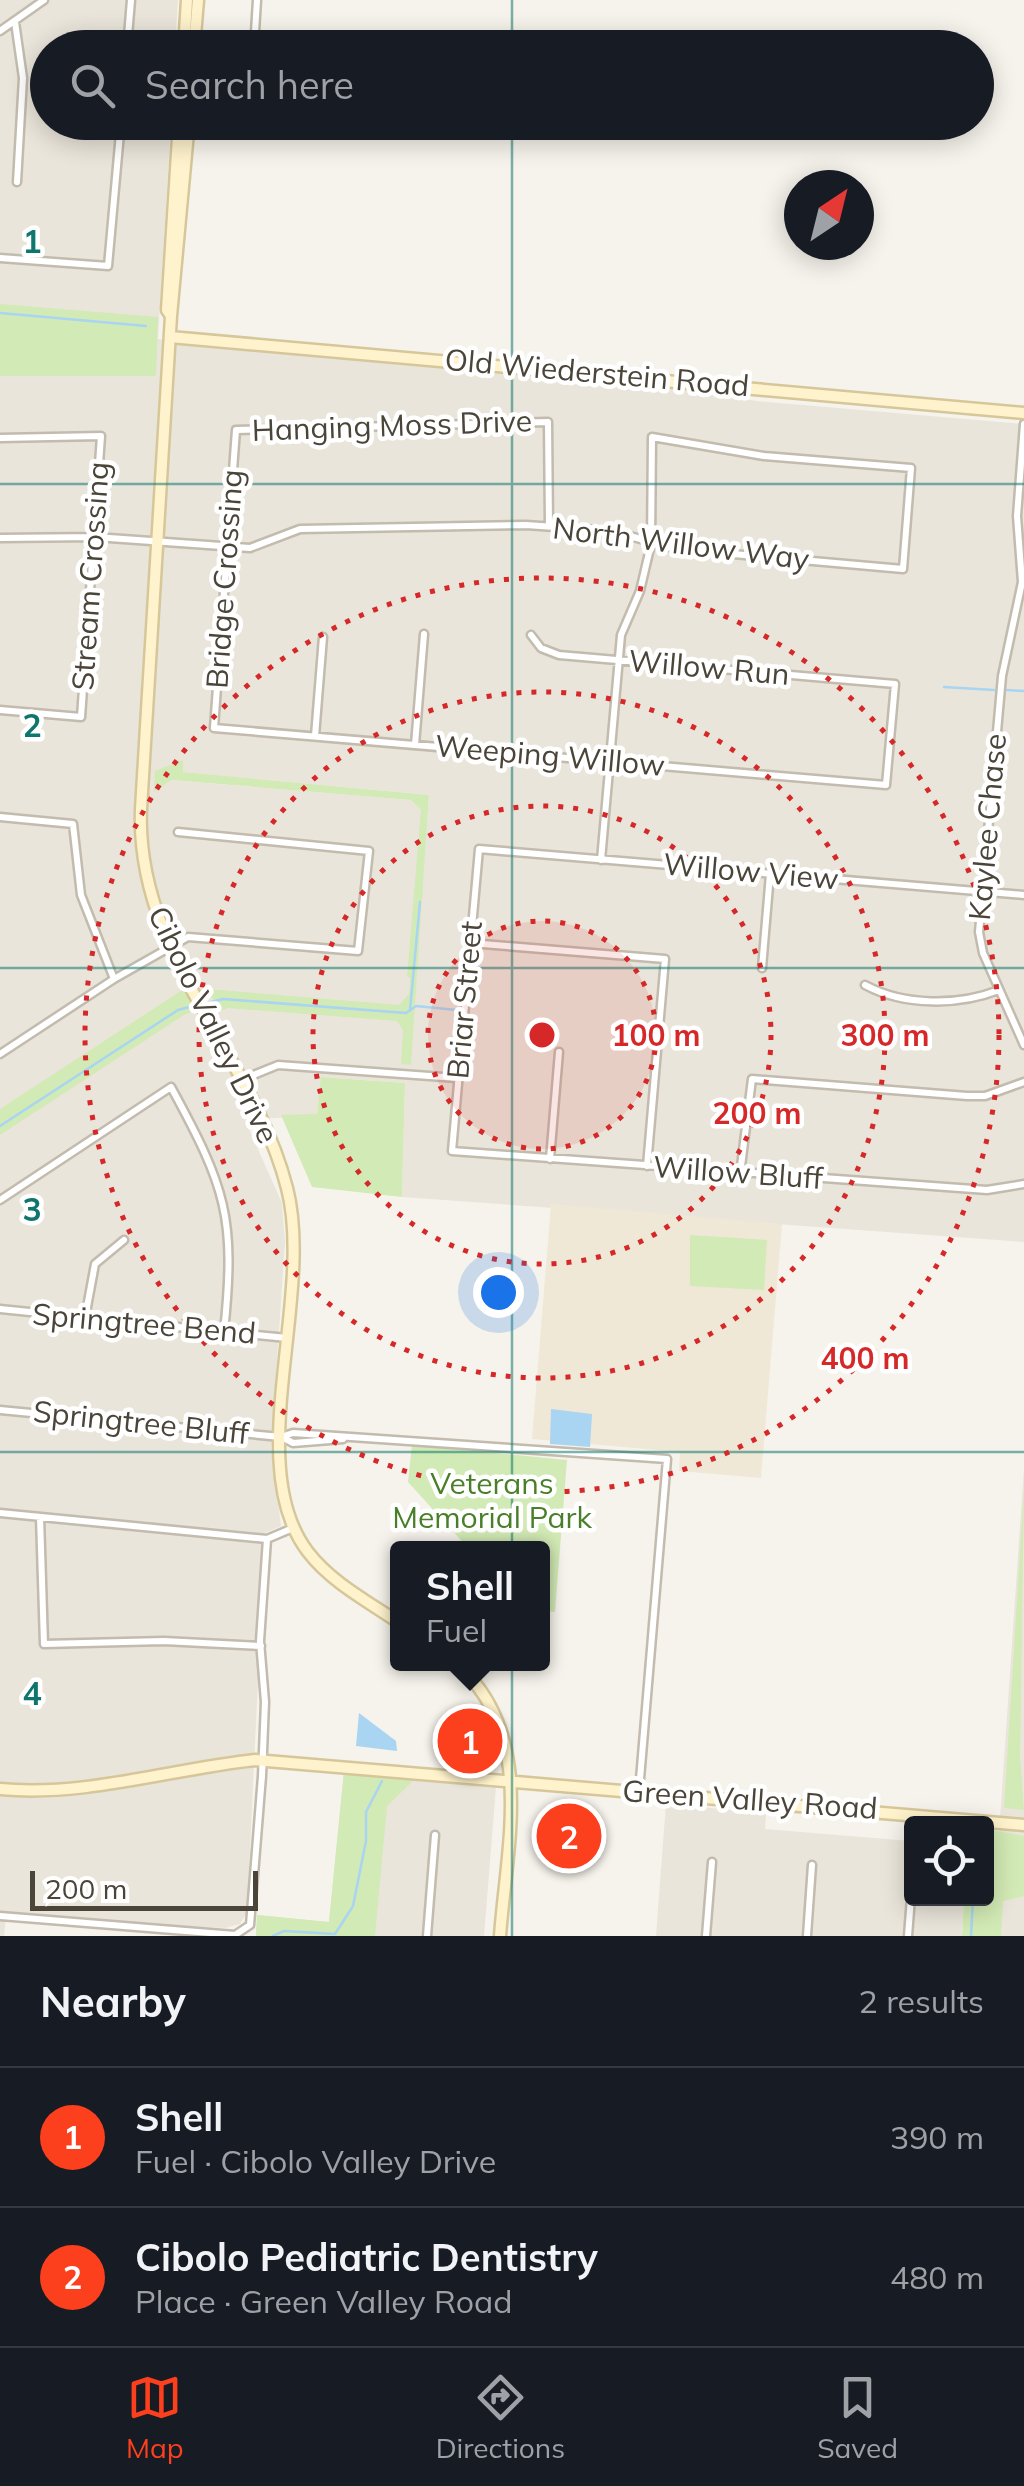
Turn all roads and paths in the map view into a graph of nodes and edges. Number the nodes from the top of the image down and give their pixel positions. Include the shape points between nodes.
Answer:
1 (44, 0) edge
2 (130, 0) edge
3 (187, 0) edge
4 (198, 0) edge
5 (257, 0) edge
6 (15, 22) junction
7 (128, 30) edge
8 (185, 30) edge
9 (196, 30) edge
10 (255, 30) edge
11 (0, 31) edge
12 (119, 140) edge
13 (177, 140) edge
14 (187, 140) edge
15 (17, 182) dead end
16 (0, 258) edge
17 (171, 316) junction
18 (170, 336) junction
19 (1024, 413) edge
20 (1024, 424) edge
21 (236, 430) joint
22 (0, 438) edge
23 (549, 526) junction
24 (95, 537) junction
25 (0, 538) edge
26 (160, 542) junction
27 (651, 544) junction
28 (228, 546) junction
29 (424, 634) dead end
30 (531, 635) dead end
31 (323, 637) dead end
32 (618, 660) junction
33 (0, 710) edge
34 (214, 728) joint
35 (315, 736) junction
36 (416, 745) junction
37 (609, 761) junction
38 (886, 784) joint
39 (0, 817) edge
40 (178, 832) dead end
41 (479, 849) joint
42 (601, 860) junction
43 (770, 874) junction
44 (982, 892) junction
45 (1024, 895) edge
46 (470, 943) junction
47 (169, 946) junction
48 (762, 968) dead end
49 (114, 978) junction
50 (865, 985) dead end
51 (999, 990) junction
52 (1024, 1045) edge
53 (559, 1052) dead end
54 (0, 1054) edge
55 (457, 1078) junction
56 (240, 1081) junction
57 (1024, 1082) edge
58 (452, 1151) joint
59 (550, 1159) junction
60 (647, 1166) junction
61 (740, 1174) junction
62 (1024, 1184) edge
63 (0, 1200) edge
64 (124, 1240) dead end
65 (0, 1309) edge
66 (85, 1318) junction
67 (224, 1332) junction
68 (289, 1338) junction
69 (0, 1410) edge
70 (281, 1437) junction
71 (0, 1513) edge
72 (40, 1517) junction
73 (292, 1528) junction
74 (267, 1539) junction
75 (390, 1616) edge
76 (261, 1646) junction
77 (464, 1671) edge
78 (262, 1760) junction
79 (512, 1782) junction
80 (0, 1789) edge
81 (639, 1791) junction
82 (1024, 1825) edge
83 (434, 1835) dead end
84 (712, 1862) dead end
85 (812, 1864) dead end
86 (910, 1906) edge
87 (0, 1916) edge
88 (427, 1936) edge
89 (500, 1936) edge
90 (706, 1936) edge
91 (807, 1936) edge
92 (908, 1936) edge

1 - 6 street
2 - 7 street
3 - 8 main road
4 - 9 main road
5 - 10 street
6 - 11 street
6 - 15 street via 23,78
12 - 16 street via 108,266
13 - 17 main road, Cibolo Valley Drive
14 - 17 main road, Cibolo Valley Drive
17 - 18 main road, Cibolo Valley Drive
18 - 19 main road, Old Wiederstein Road
18 - 26 main road, Cibolo Valley Drive
20 - 44 street, Kaylee Chase via 1017,516 1022,582 1000,687
21 - 23 street, Hanging Moss Drive via 548,422
21 - 28 street, Bridge Crossing
22 - 24 street, Stream Crossing via 101,436
23 - 27 street, North Willow Way via 612,532
23 - 28 street, North Willow Way via 300,529 258,546
24 - 25 street, North Willow Way
24 - 26 street, North Willow Way
24 - 33 street, Stream Crossing via 81,716
26 - 28 street, North Willow Way
26 - 47 main road, Cibolo Valley Drive via 140,836 149,894
27 - 27 street, North Willow Way via 652,437 764,456 911,468 903,569
27 - 32 street
28 - 34 street, Bridge Crossing
29 - 36 street
30 - 32 street, Willow Run via 550,653
31 - 35 street
32 - 37 street
32 - 38 street, Willow Run via 894,684
34 - 35 street, Weeping Willow
35 - 36 street, Weeping Willow
36 - 37 street, Weeping Willow
37 - 38 street, Weeping Willow
37 - 42 street
39 - 49 street via 73,824 85,910
40 - 47 street via 369,851 358,951 204,936
41 - 42 street, Willow View
41 - 46 street, Briar Street
42 - 43 street, Willow View
43 - 44 street, Willow View
43 - 48 street
44 - 45 street, Willow View
44 - 51 street, Kaylee Chase via 980,943
46 - 55 street, Briar Street
46 - 60 street via 665,960
47 - 49 street
47 - 56 main road, Cibolo Valley Drive
49 - 54 street
50 - 51 street via 885,996 960,1002
51 - 52 street, Kaylee Chase
53 - 59 street
55 - 56 street via 278,1065
55 - 58 street, Briar Street
56 - 68 main road, Cibolo Valley Drive via 277,1154 292,1208 296,1264
57 - 61 street via 967,1096 752,1079
58 - 59 street, Willow Bluff
59 - 60 street, Willow Bluff
60 - 61 street, Willow Bluff
61 - 62 street, Willow Bluff via 987,1190
63 - 67 street via 171,1088 226,1209 231,1241
64 - 66 street via 94,1264
65 - 66 street, Springtree Bend
66 - 67 street, Springtree Bend
67 - 68 street, Springtree Bend
68 - 70 main road, Cibolo Valley Drive
69 - 70 street, Springtree Bluff
70 - 73 main road, Cibolo Valley Drive via 280,1488
70 - 81 street, Springtree Bluff via 293,1444 351,1438 667,1460
71 - 72 street
72 - 74 street
72 - 76 street via 44,1644
73 - 74 street
73 - 75 main road, Cibolo Valley Drive via 322,1568
74 - 76 street
76 - 78 street
77 - 79 main road via 498,1715
78 - 79 main road, Green Valley Road
78 - 80 main road, Green Valley Road via 54,1791
78 - 87 street via 252,1920 241,1933
79 - 81 main road, Green Valley Road
79 - 89 main road
81 - 82 main road, Green Valley Road
83 - 88 street
84 - 90 street
85 - 91 street
86 - 92 street

